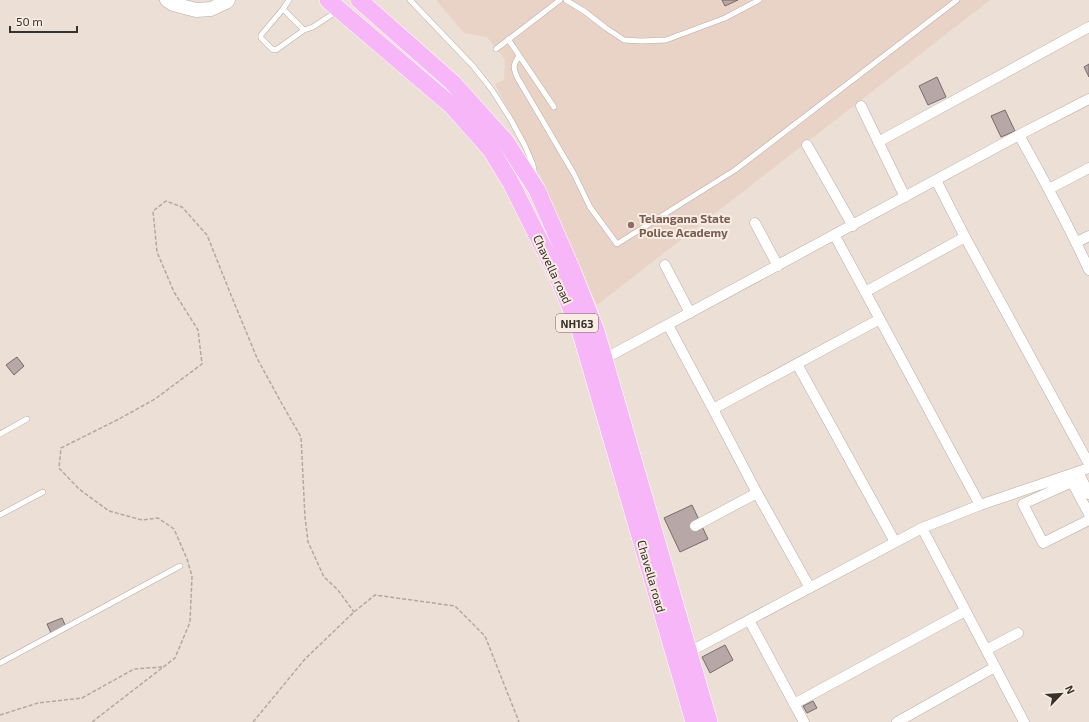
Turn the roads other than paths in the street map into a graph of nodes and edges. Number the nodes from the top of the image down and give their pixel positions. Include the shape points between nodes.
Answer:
1 (166, 0) edge
2 (228, 0) edge
3 (289, 0) edge
4 (359, 0) edge
5 (410, 0) edge
6 (560, 0) edge
7 (566, 0) edge
8 (759, 0) edge
9 (957, 0) edge
10 (334, 5) edge
11 (283, 9) junction
12 (1089, 28) edge
13 (304, 30) junction
14 (508, 39) junction
15 (496, 49) dead end
16 (519, 56) junction
17 (1089, 99) edge
18 (861, 106) dead end
19 (554, 107) dead end
20 (1019, 135) junction
21 (878, 142) junction
22 (808, 146) dead end
23 (1089, 168) edge
24 (936, 180) junction
25 (1049, 189) junction
26 (537, 190) junction
27 (905, 198) junction
28 (755, 223) dead end
29 (853, 226) junction
30 (834, 236) junction
31 (1089, 236) edge
32 (965, 237) junction
33 (1076, 242) junction
34 (665, 265) dead end
35 (778, 266) junction
36 (1089, 270) edge
37 (865, 292) junction
38 (690, 313) junction
39 (880, 319) junction
40 (668, 325) junction
41 (604, 360) junction
42 (797, 364) junction
43 (713, 409) junction
44 (28, 418) dead end
45 (0, 434) edge
46 (1089, 464) edge
47 (1089, 468) edge
48 (1078, 472) junction
49 (43, 492) dead end
50 (757, 493) junction
51 (1089, 494) edge
52 (980, 505) junction
53 (639, 506) junction
54 (1089, 514) edge
55 (0, 515) edge
56 (1089, 520) edge
57 (695, 526) dead end
58 (922, 528) junction
59 (895, 542) junction
60 (180, 566) dead end
61 (810, 588) junction
62 (965, 611) junction
63 (749, 620) junction
64 (1018, 633) dead end
65 (986, 650) junction
66 (689, 652) junction
67 (0, 663) edge
68 (995, 667) junction
69 (794, 704) junction
70 (694, 722) edge
71 (709, 722) edge
72 (804, 722) edge
73 (897, 722) edge
74 (1024, 722) edge

1 - 2 main road via 196,10 211,9
3 - 11 lane
4 - 26 highway, Chavella road / NH163 via 453,83 506,142
5 - 26 lane via 473,66 492,90 526,146 533,165
6 - 14 lane
7 - 8 lane via 624,40 641,41 666,40 725,18
9 - 16 lane via 735,170 617,244 590,207 574,174 517,77 514,63
10 - 13 lane via 313,27
10 - 53 highway, Chavella road / NH163 via 452,106 491,150 511,183 557,275 580,330
11 - 13 lane
11 - 13 lane via 260,38 276,50
12 - 21 street
14 - 15 lane
14 - 16 lane
16 - 19 lane
17 - 20 street
18 - 21 street
20 - 24 street
20 - 25 street
21 - 27 street
22 - 29 street
23 - 25 street
24 - 27 street
24 - 32 street
25 - 33 street
26 - 41 highway, Chavella road / NH163 via 572,270 596,331
27 - 29 street
28 - 35 street
29 - 30 street
30 - 35 street
30 - 37 street
31 - 33 street
32 - 37 street
32 - 46 street
33 - 36 street
34 - 38 street
35 - 38 street
37 - 39 street
38 - 40 street
39 - 42 street
39 - 52 street
40 - 41 street
40 - 43 street
41 - 53 highway, Chavella road / NH163
42 - 43 street
42 - 59 street
43 - 50 street
44 - 45 lane
47 - 48 street
48 - 51 street
48 - 52 street
49 - 55 lane
50 - 57 street
50 - 61 street
52 - 58 street
53 - 66 highway, Chavella road / NH163
53 - 70 highway, Chavella road / NH163
54 - 56 street via 1072,482 1022,504 1043,543
58 - 59 street
58 - 62 street
59 - 61 street
60 - 67 lane
61 - 63 street
62 - 65 street
62 - 69 street
63 - 66 street
63 - 69 street
64 - 65 street
65 - 68 street
66 - 71 highway, Chavella road / NH163
68 - 73 street
68 - 74 street
69 - 72 street

